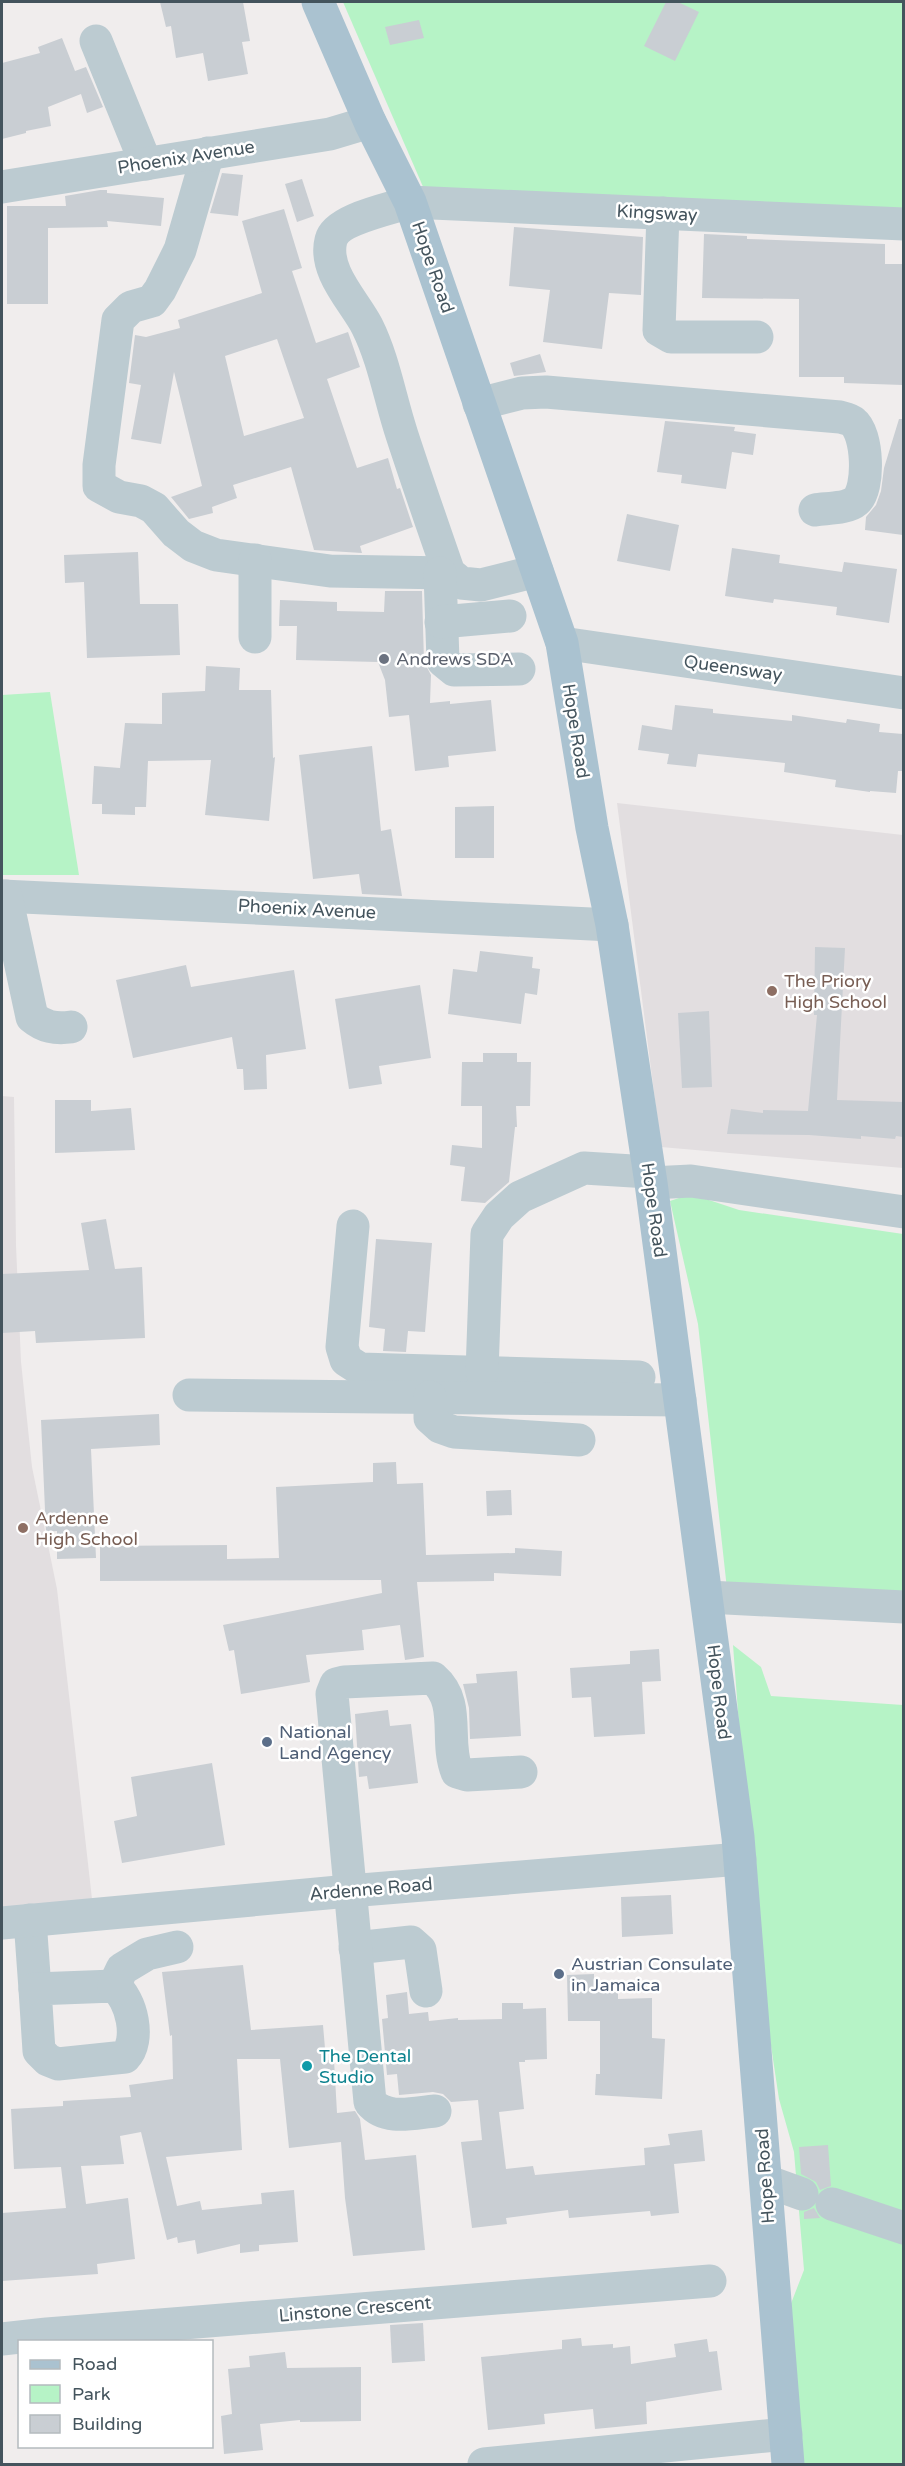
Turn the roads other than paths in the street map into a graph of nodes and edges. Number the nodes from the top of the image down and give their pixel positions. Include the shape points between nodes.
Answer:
1 (318, 2) edge
2 (96, 41) dead end
3 (370, 123) junction
4 (208, 153) junction
5 (146, 164) junction
6 (2, 187) edge
7 (410, 202) junction
8 (663, 213) junction
9 (903, 224) edge
10 (757, 338) dead end
11 (480, 404) junction
12 (815, 510) dead end
13 (255, 560) junction
14 (537, 571) junction
15 (444, 573) junction
16 (510, 616) dead end
17 (441, 622) junction
18 (255, 637) dead end
19 (562, 643) junction
20 (519, 669) dead end
21 (903, 693) edge
22 (4, 896) edge
23 (612, 925) junction
24 (71, 1027) dead end
25 (650, 1177) junction
26 (903, 1212) edge
27 (353, 1226) dead end
28 (482, 1372) junction
29 (679, 1389) junction
30 (189, 1395) dead end
31 (430, 1397) junction
32 (579, 1440) dead end
33 (707, 1597) junction
34 (903, 1607) edge
35 (521, 1772) dead end
36 (740, 1859) junction
37 (349, 1891) junction
38 (16, 1922) edge
39 (177, 1947) dead end
40 (355, 1948) junction
41 (114, 1986) junction
42 (35, 1989) junction
43 (426, 1991) dead end
44 (435, 2111) dead end
45 (766, 2181) junction
46 (903, 2228) edge
47 (710, 2281) dead end
48 (2, 2339) edge
49 (787, 2449) edge
50 (484, 2464) edge

1 - 3 main road, Hope Road
2 - 5 street
3 - 4 street, Phoenix Avenue via 330,134
3 - 7 main road, Hope Road
4 - 5 street, Phoenix Avenue
4 - 13 street via 170,273 152,301 131,307 118,320 99,486 154,508 193,546 216,555
5 - 6 street, Phoenix Avenue
7 - 8 street, Kingsway
7 - 11 main road, Hope Road
7 - 15 street, Kingsway via 352,220 335,230 330,254 334,272 375,345
8 - 9 street, Kingsway
8 - 10 street via 659,330 671,337
11 - 12 street via 522,393 546,392 840,417 853,422 860,432 866,457 861,492 856,501 847,505
11 - 14 main road, Hope Road
13 - 15 street via 330,571
13 - 18 street
14 - 15 street via 482,585 461,583
14 - 19 main road, Hope Road
15 - 17 street
16 - 17 street
17 - 20 street via 443,661 454,670
19 - 21 street, Queensway
19 - 23 main road, Hope Road
22 - 23 street, Phoenix Avenue
22 - 24 street via 32,1017 42,1025
23 - 25 main road, Hope Road
25 - 26 street
25 - 28 street via 584,1168 520,1197 499,1216 487,1234
25 - 29 main road, Hope Road
27 - 28 street via 342,1347 346,1360 360,1369
28 - 29 street
29 - 31 street
29 - 33 main road, Hope Road
30 - 31 street
31 - 32 street via 429,1418 454,1432
33 - 34 street
33 - 36 main road, Hope Road
35 - 37 street via 457,1772 453,1762 451,1704 434,1678 336,1684 332,1694
36 - 37 street, Ardenne Road
36 - 45 main road, Hope Road
37 - 38 street, Ardenne Road
37 - 40 street
38 - 42 street
39 - 41 street via 147,1954 122,1969
40 - 43 street via 411,1942 416,1945
40 - 44 street via 370,2102 390,2114
41 - 42 street
41 - 42 street via 129,2004 134,2041 131,2051 117,2059 58,2064 39,2051
45 - 46 street
45 - 49 main road, Hope Road
47 - 48 street, Linstone Crescent
49 - 50 street

